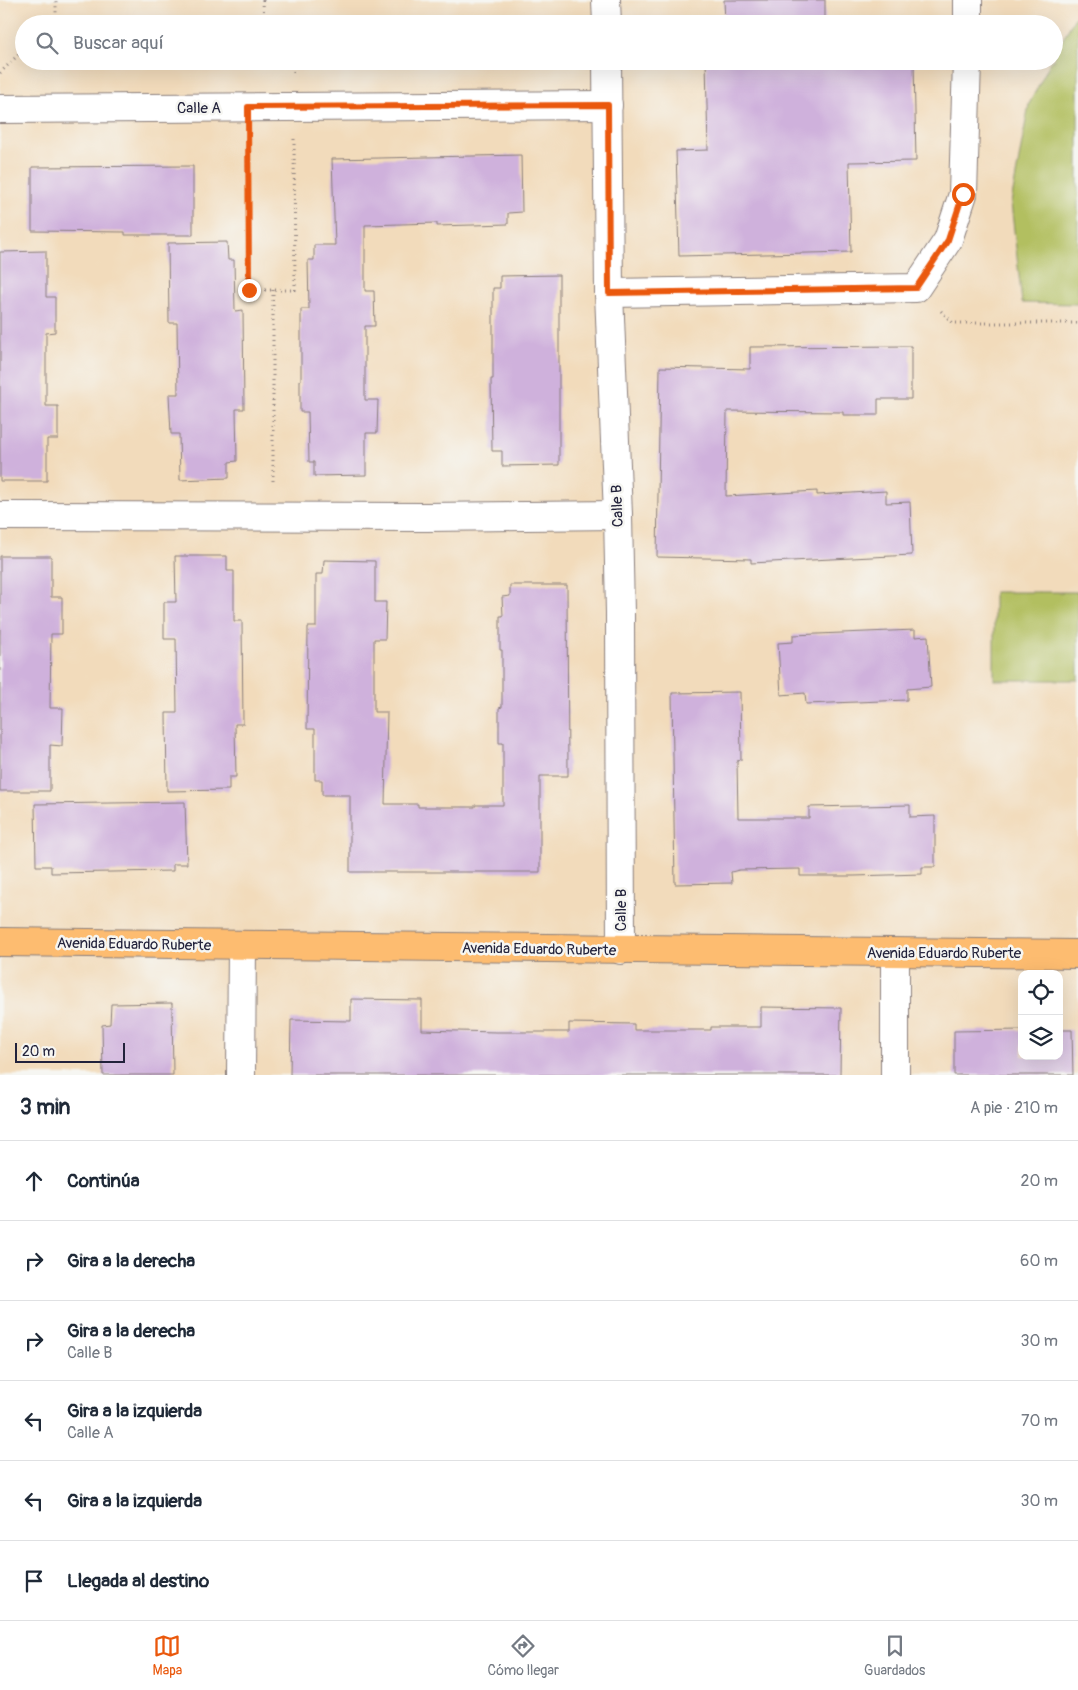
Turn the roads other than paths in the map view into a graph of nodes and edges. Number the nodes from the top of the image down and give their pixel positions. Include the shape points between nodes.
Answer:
1 (606, 0) edge
2 (968, 0) edge
3 (606, 15) edge
4 (968, 15) edge
5 (607, 70) edge
6 (967, 70) edge
7 (608, 105) junction
8 (0, 109) edge
9 (609, 293) junction
10 (618, 515) junction
11 (0, 516) edge
12 (0, 942) edge
13 (242, 945) junction
14 (621, 950) junction
15 (895, 953) junction
16 (1078, 954) edge
17 (241, 1075) edge
18 (895, 1075) edge

1 - 3 street
2 - 4 street
5 - 7 street, Calle B
6 - 9 street via 963,194 948,240 916,288
7 - 8 street, Calle A
7 - 9 street, Calle B
9 - 10 street, Calle B
10 - 11 street
10 - 14 street, Calle B
12 - 13 main road, Avenida Eduardo Ruberte
13 - 14 main road, Avenida Eduardo Ruberte
13 - 17 street
14 - 15 main road, Avenida Eduardo Ruberte
15 - 16 main road, Avenida Eduardo Ruberte
15 - 18 street

